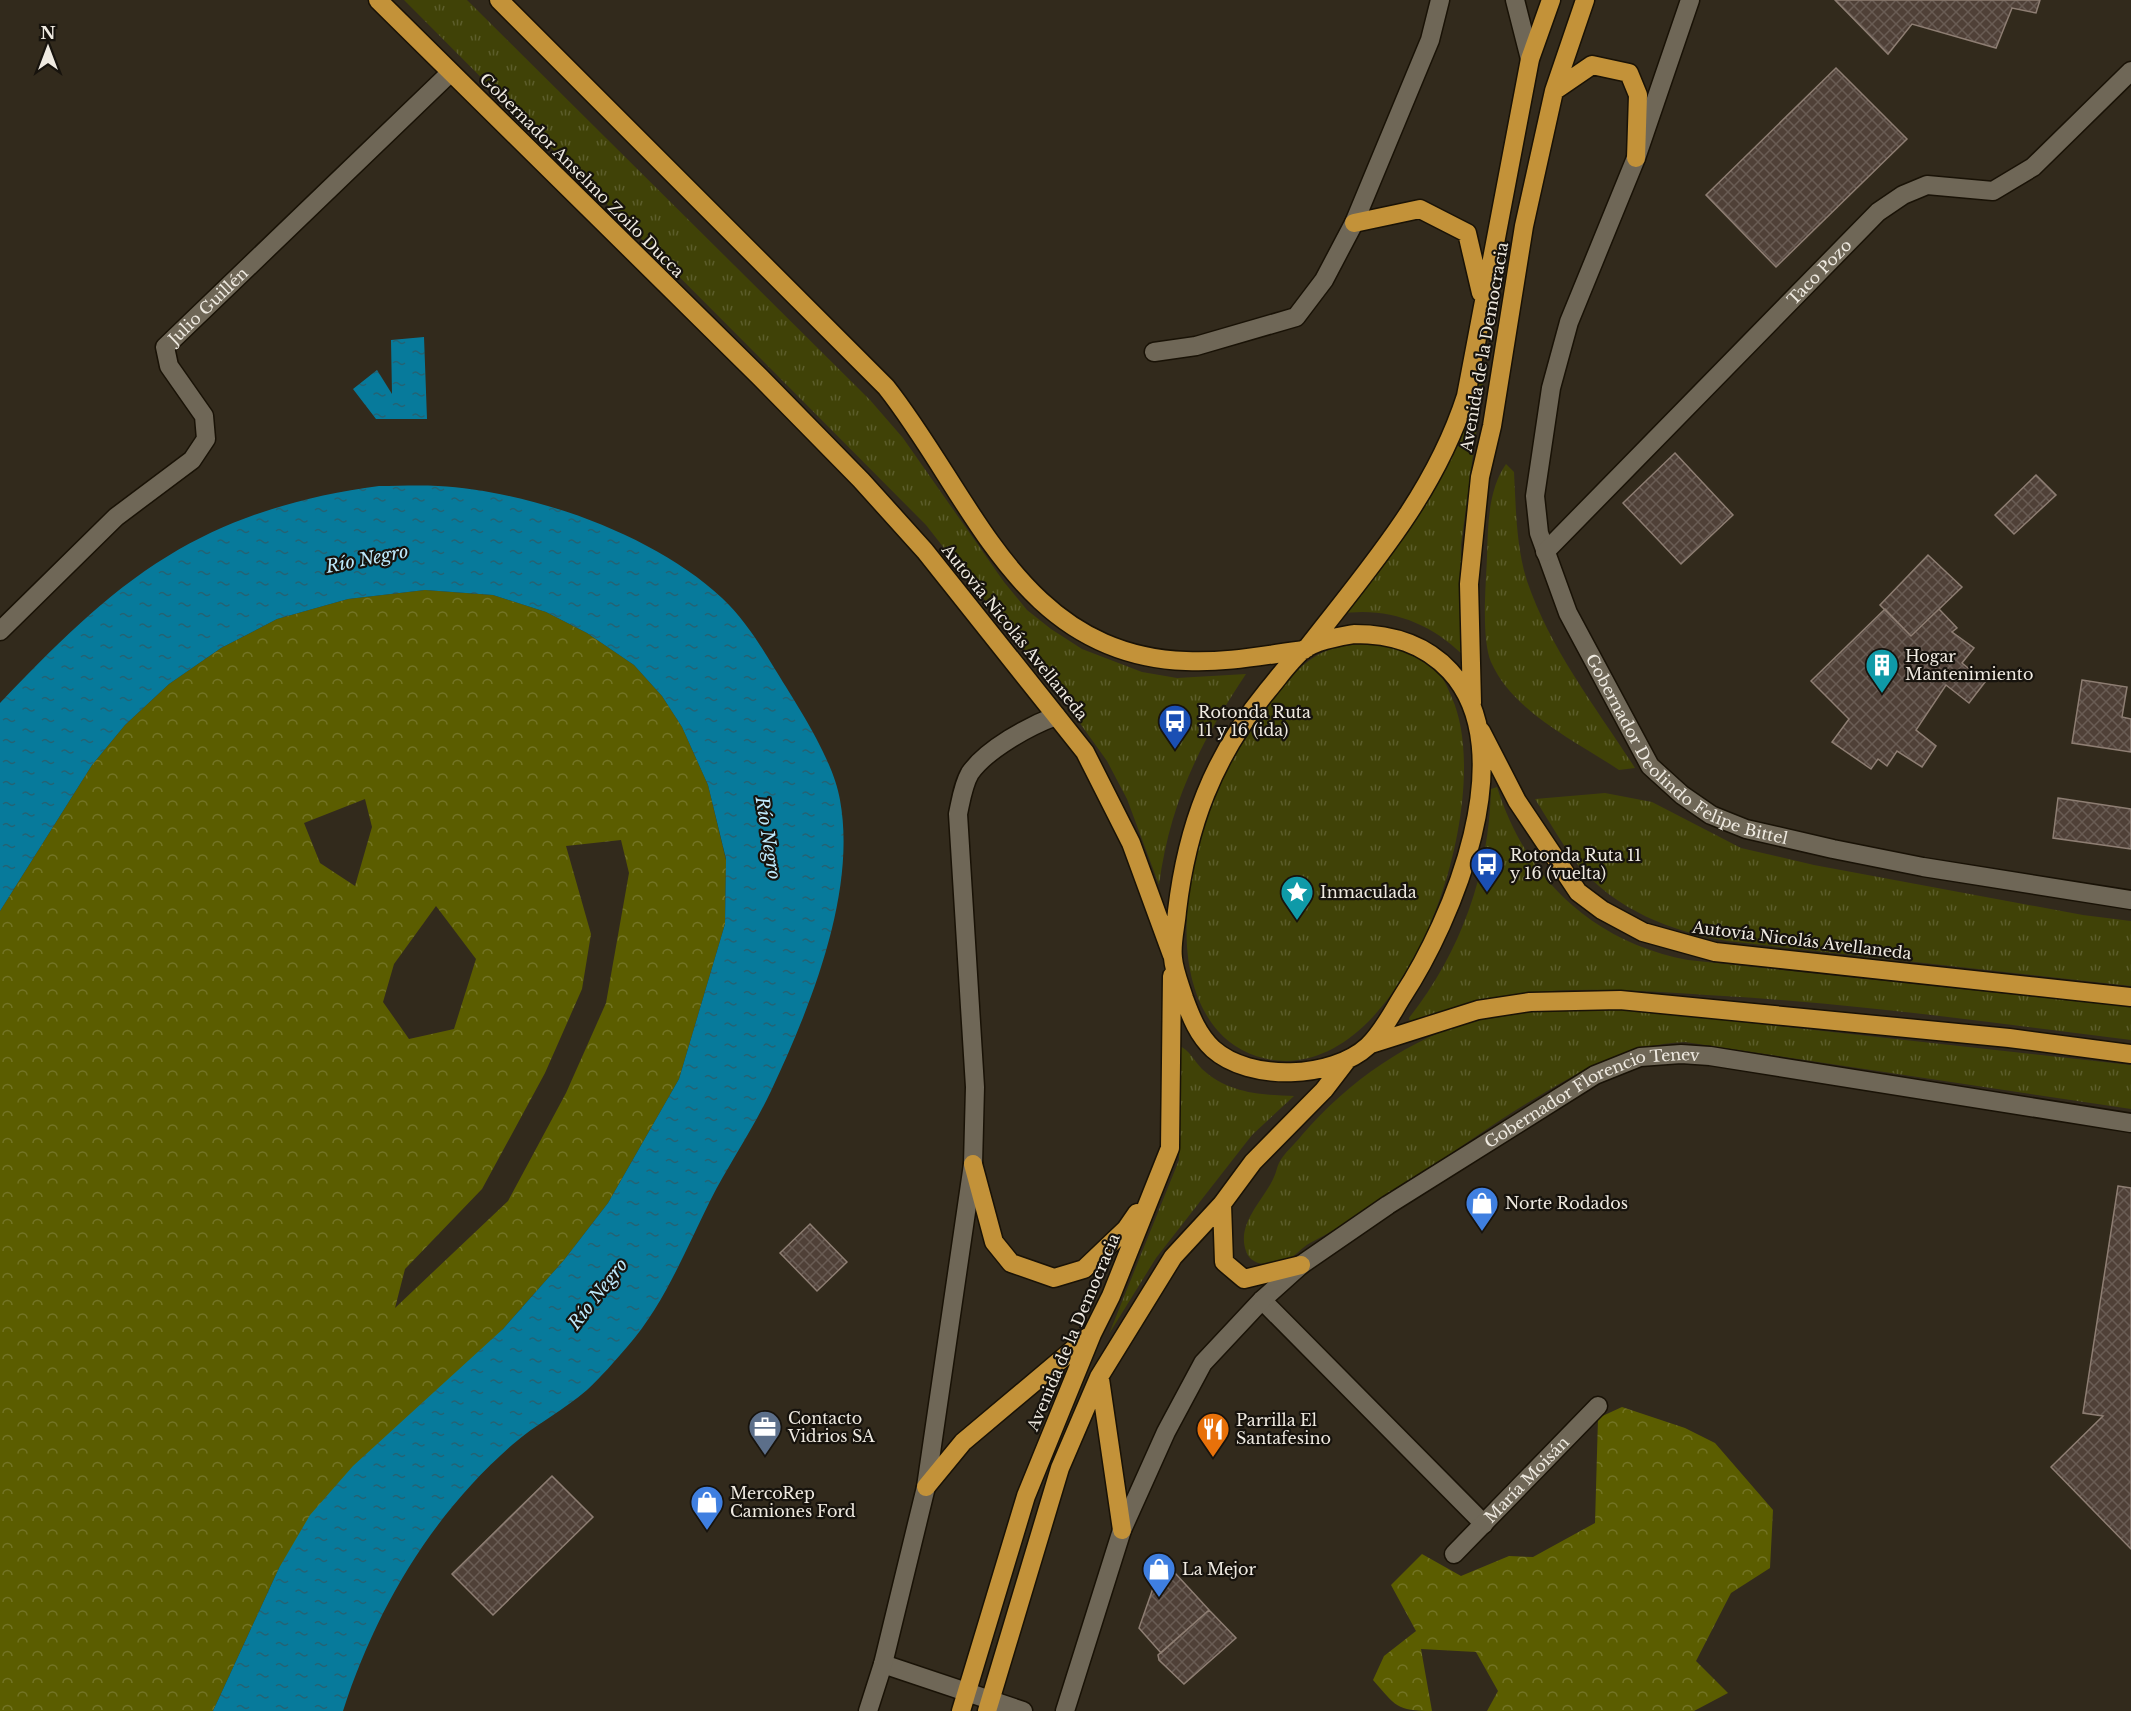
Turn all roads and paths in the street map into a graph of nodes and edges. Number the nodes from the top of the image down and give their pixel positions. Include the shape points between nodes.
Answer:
1 (378, 0) edge
2 (499, 0) edge
3 (1440, 0) edge
4 (1515, 0) edge
5 (1551, 0) edge
6 (1585, 0) edge
7 (1690, 0) edge
8 (1530, 59) junction
9 (2131, 71) edge
10 (450, 73) junction
11 (1554, 91) junction
12 (1636, 158) junction
13 (1354, 223) junction
14 (1483, 307) junction
15 (1154, 352) dead end
16 (760, 377) joint
17 (1545, 552) junction
18 (0, 631) edge
19 (1305, 649) junction
20 (1473, 711) junction
21 (1056, 716) junction
22 (2131, 900) edge
23 (1173, 959) junction
24 (2131, 997) edge
25 (1371, 1044) junction
26 (2131, 1054) edge
27 (1349, 1056) junction
28 (2131, 1123) edge
29 (974, 1164) junction
30 (1155, 1184) junction
31 (1222, 1204) junction
32 (1300, 1265) junction
33 (1262, 1300) junction
34 (1092, 1334) junction
35 (1100, 1377) junction
36 (1598, 1406) dead end
37 (926, 1486) junction
38 (1484, 1524) junction
39 (1122, 1530) junction
40 (1454, 1554) dead end
41 (883, 1664) junction
42 (967, 1692) junction
43 (989, 1705) edge
44 (868, 1711) edge
45 (961, 1711) edge
46 (1023, 1711) edge
47 (1065, 1711) edge

1 - 10 highway, Gobernador Anselmo Zoilo Ducca
2 - 19 highway via 886,387 992,547 1017,578 1061,620 1103,645 1152,658 1221,661
3 - 13 street via 1430,40
4 - 8 street, Avenida de la Democracia
5 - 8 highway, Avenida de la Democracia
6 - 11 highway, Avenida de la Democracia
7 - 12 street, Gobernador Deolindo Felipe Bittel
8 - 14 highway, Avenida de la Democracia
9 - 17 street, Taco Pozo via 2033,167 1993,191 1927,185 1878,212
10 - 16 highway, Gobernador Anselmo Zoilo Ducca
10 - 18 street, Julio Guillén via 165,347 169,366 204,416 206,439 192,460 116,517
11 - 12 highway via 1592,66 1629,73 1638,95
11 - 20 highway, Avenida de la Democracia via 1524,226 1475,510 1469,584
12 - 17 street, Gobernador Deolindo Felipe Bittel via 1569,322 1551,388 1535,496
13 - 14 highway via 1420,209 1467,232
13 - 15 street via 1324,280 1296,317 1197,346
14 - 19 highway, Avenida de la Democracia via 1466,396 1436,471 1389,542
16 - 21 highway, Autovía Nicolás Avellaneda via 925,551
17 - 22 street, Gobernador Deolindo Felipe Bittel via 1568,613 1650,766 1711,815 1746,829 1923,867
19 - 20 highway, Autovía Nicolás Avellaneda via 1354,634 1383,635 1408,642 1439,660 1463,688
19 - 23 highway, Avenida de la Democracia via 1255,706 1230,743 1202,801 1187,845
20 - 24 highway, Autovía Nicolás Avellaneda via 1517,801 1578,892 1643,932 1715,952
20 - 25 highway via 1480,779 1460,880 1418,970
21 - 23 highway, Autovía Nicolás Avellaneda via 1085,752 1114,807
21 - 29 street via 1031,725 1006,741 971,772 962,791 958,814 975,1087
23 - 27 highway, Autovía Nicolás Avellaneda via 1197,1029 1219,1054 1233,1062 1257,1070 1290,1072 1329,1066
23 - 30 highway, Avenida de la Democracia via 1170,1148
25 - 26 highway via 1479,1010 1539,1002 1620,1000
25 - 27 highway, Autovía Nicolás Avellaneda
27 - 31 highway via 1324,1090 1253,1162
28 - 32 street, Gobernador Florencio Tenev via 1740,1060 1681,1054 1640,1057 1568,1091
29 - 30 highway via 994,1242 1011,1263 1054,1278 1084,1269 1126,1229
29 - 37 street
30 - 34 highway, Avenida de la Democracia
31 - 32 highway via 1224,1262 1244,1279
31 - 35 highway via 1173,1257
32 - 33 street, Gobernador Florencio Tenev
33 - 38 street
33 - 39 street, Gobernador Florencio Tenev via 1203,1363 1166,1432
34 - 37 highway via 963,1442
34 - 42 highway, Avenida de la Democracia via 1026,1496
35 - 39 highway
35 - 43 highway via 1060,1468
36 - 38 street, María Moisán
37 - 41 street
38 - 40 street, María Moisán
39 - 47 street
41 - 42 street
41 - 44 street
42 - 43 street
42 - 45 highway, Avenida de la Democracia
43 - 46 street

